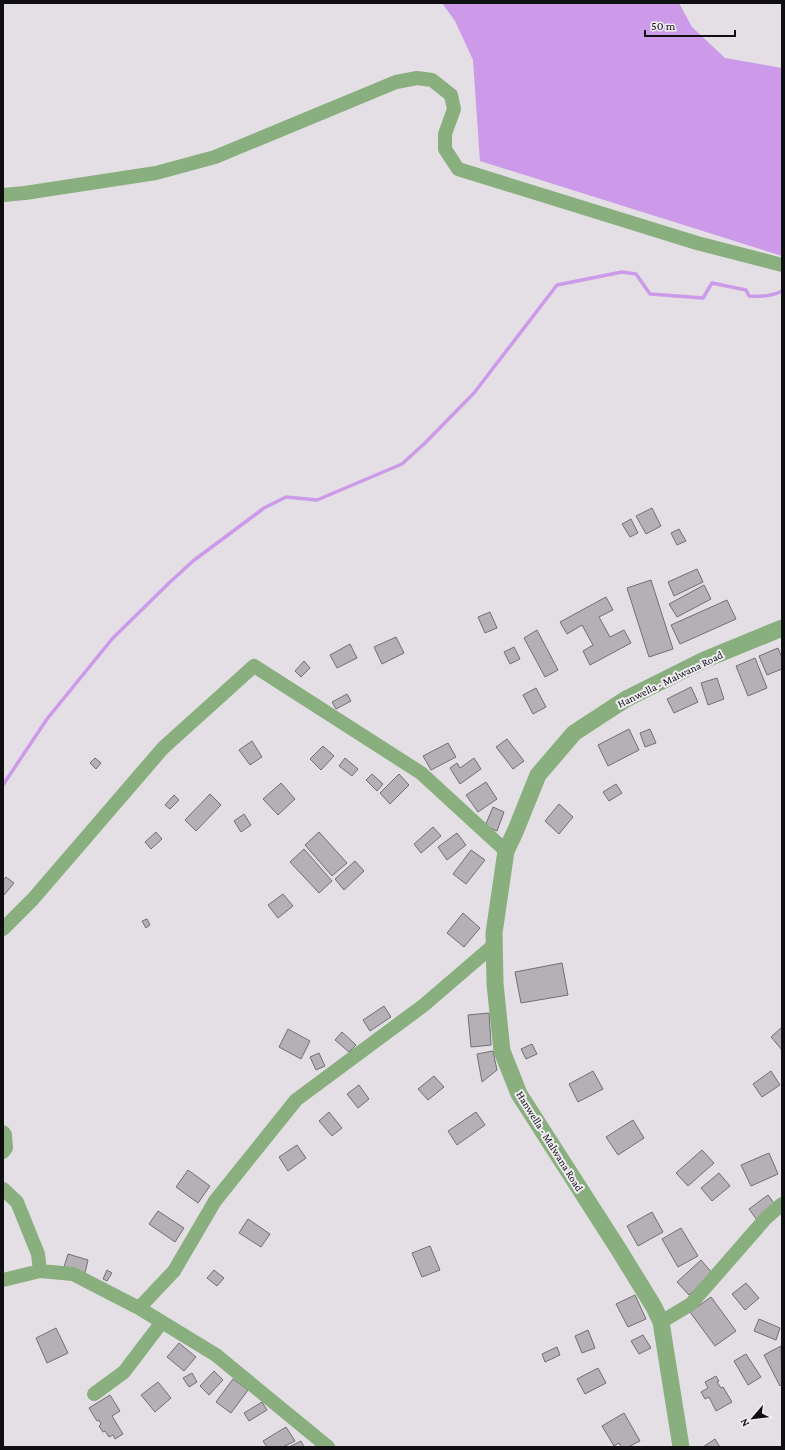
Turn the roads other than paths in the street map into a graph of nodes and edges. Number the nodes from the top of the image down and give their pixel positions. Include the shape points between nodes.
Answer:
1 (3, 194) edge
2 (782, 264) edge
3 (782, 628) edge
4 (506, 851) junction
5 (3, 929) edge
6 (495, 944) junction
7 (3, 1132) edge
8 (3, 1152) edge
9 (3, 1189) edge
10 (782, 1204) edge
11 (40, 1271) junction
12 (3, 1280) edge
13 (139, 1308) junction
14 (162, 1322) junction
15 (661, 1322) junction
16 (94, 1394) dead end
17 (328, 1447) edge
18 (681, 1447) edge

1 - 2 street via 25,193 156,173 215,157 396,82 417,78 432,80 451,95 454,109 445,134 445,149 458,170 697,244
3 - 4 street, Hanwella - Malwana Road via 704,660 626,699 574,733 538,775
4 - 5 street via 420,774 254,666 163,748 33,899
4 - 6 street, Hanwella - Malwana Road via 494,933
6 - 13 street via 424,1005 296,1100 215,1202 174,1271
6 - 15 street, Hanwella - Malwana Road via 495,984 502,1051 519,1094 619,1250
7 - 8 street via 6,1148
9 - 11 street via 17,1202 38,1254
10 - 15 street via 766,1218 691,1304
11 - 12 street
11 - 13 street via 73,1274
13 - 14 street
14 - 16 street via 124,1372
14 - 17 street via 216,1355
15 - 18 street, Hanwella - Malwana Road

